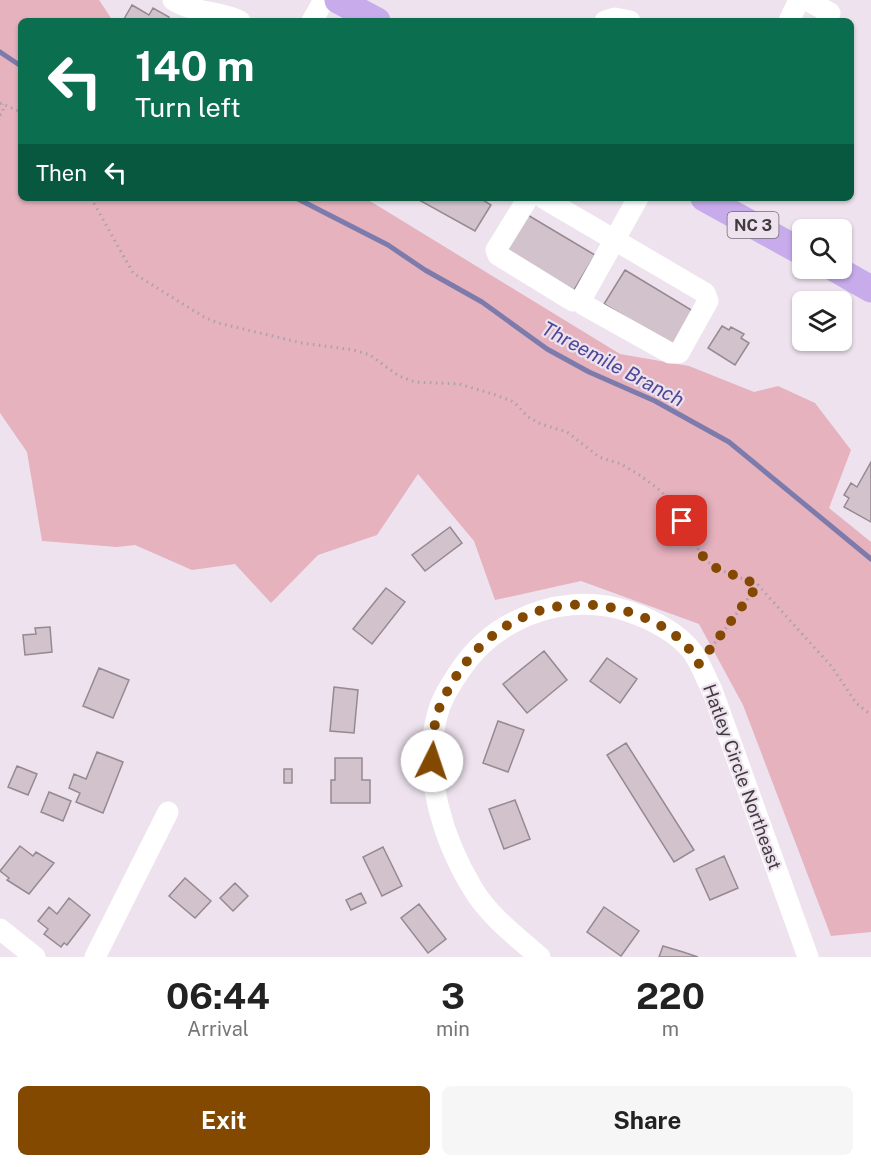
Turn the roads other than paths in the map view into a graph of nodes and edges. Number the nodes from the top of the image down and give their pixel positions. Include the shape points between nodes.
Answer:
1 (173, 0) edge
2 (324, 0) edge
3 (338, 0) edge
4 (799, 0) edge
5 (807, 0) edge
6 (830, 13) dead end
7 (199, 15) edge
8 (234, 18) edge
9 (314, 18) edge
10 (371, 18) edge
11 (790, 18) edge
12 (526, 201) edge
13 (548, 201) edge
14 (636, 201) edge
15 (709, 201) edge
16 (615, 240) junction
17 (792, 246) edge
18 (852, 278) edge
19 (871, 289) edge
20 (581, 300) junction
21 (168, 812) dead end
22 (0, 929) edge
23 (35, 957) edge
24 (95, 957) edge
25 (540, 957) edge
26 (808, 957) edge

1 - 7 street
2 - 9 street
3 - 10 main road
4 - 11 street
5 - 6 street
7 - 8 street
12 - 20 street via 496,250 498,255 573,301
13 - 16 street
14 - 16 street
15 - 17 main road, NC 3
16 - 20 street
16 - 20 street via 705,293 708,301 685,343 679,353 670,353
18 - 19 main road
21 - 24 street
22 - 23 street
25 - 26 street, Hatley Circle Northeast via 483,903 453,850 438,804 432,761 437,714 471,654 495,631 531,613 554,607 611,606 649,618 693,652 712,690

